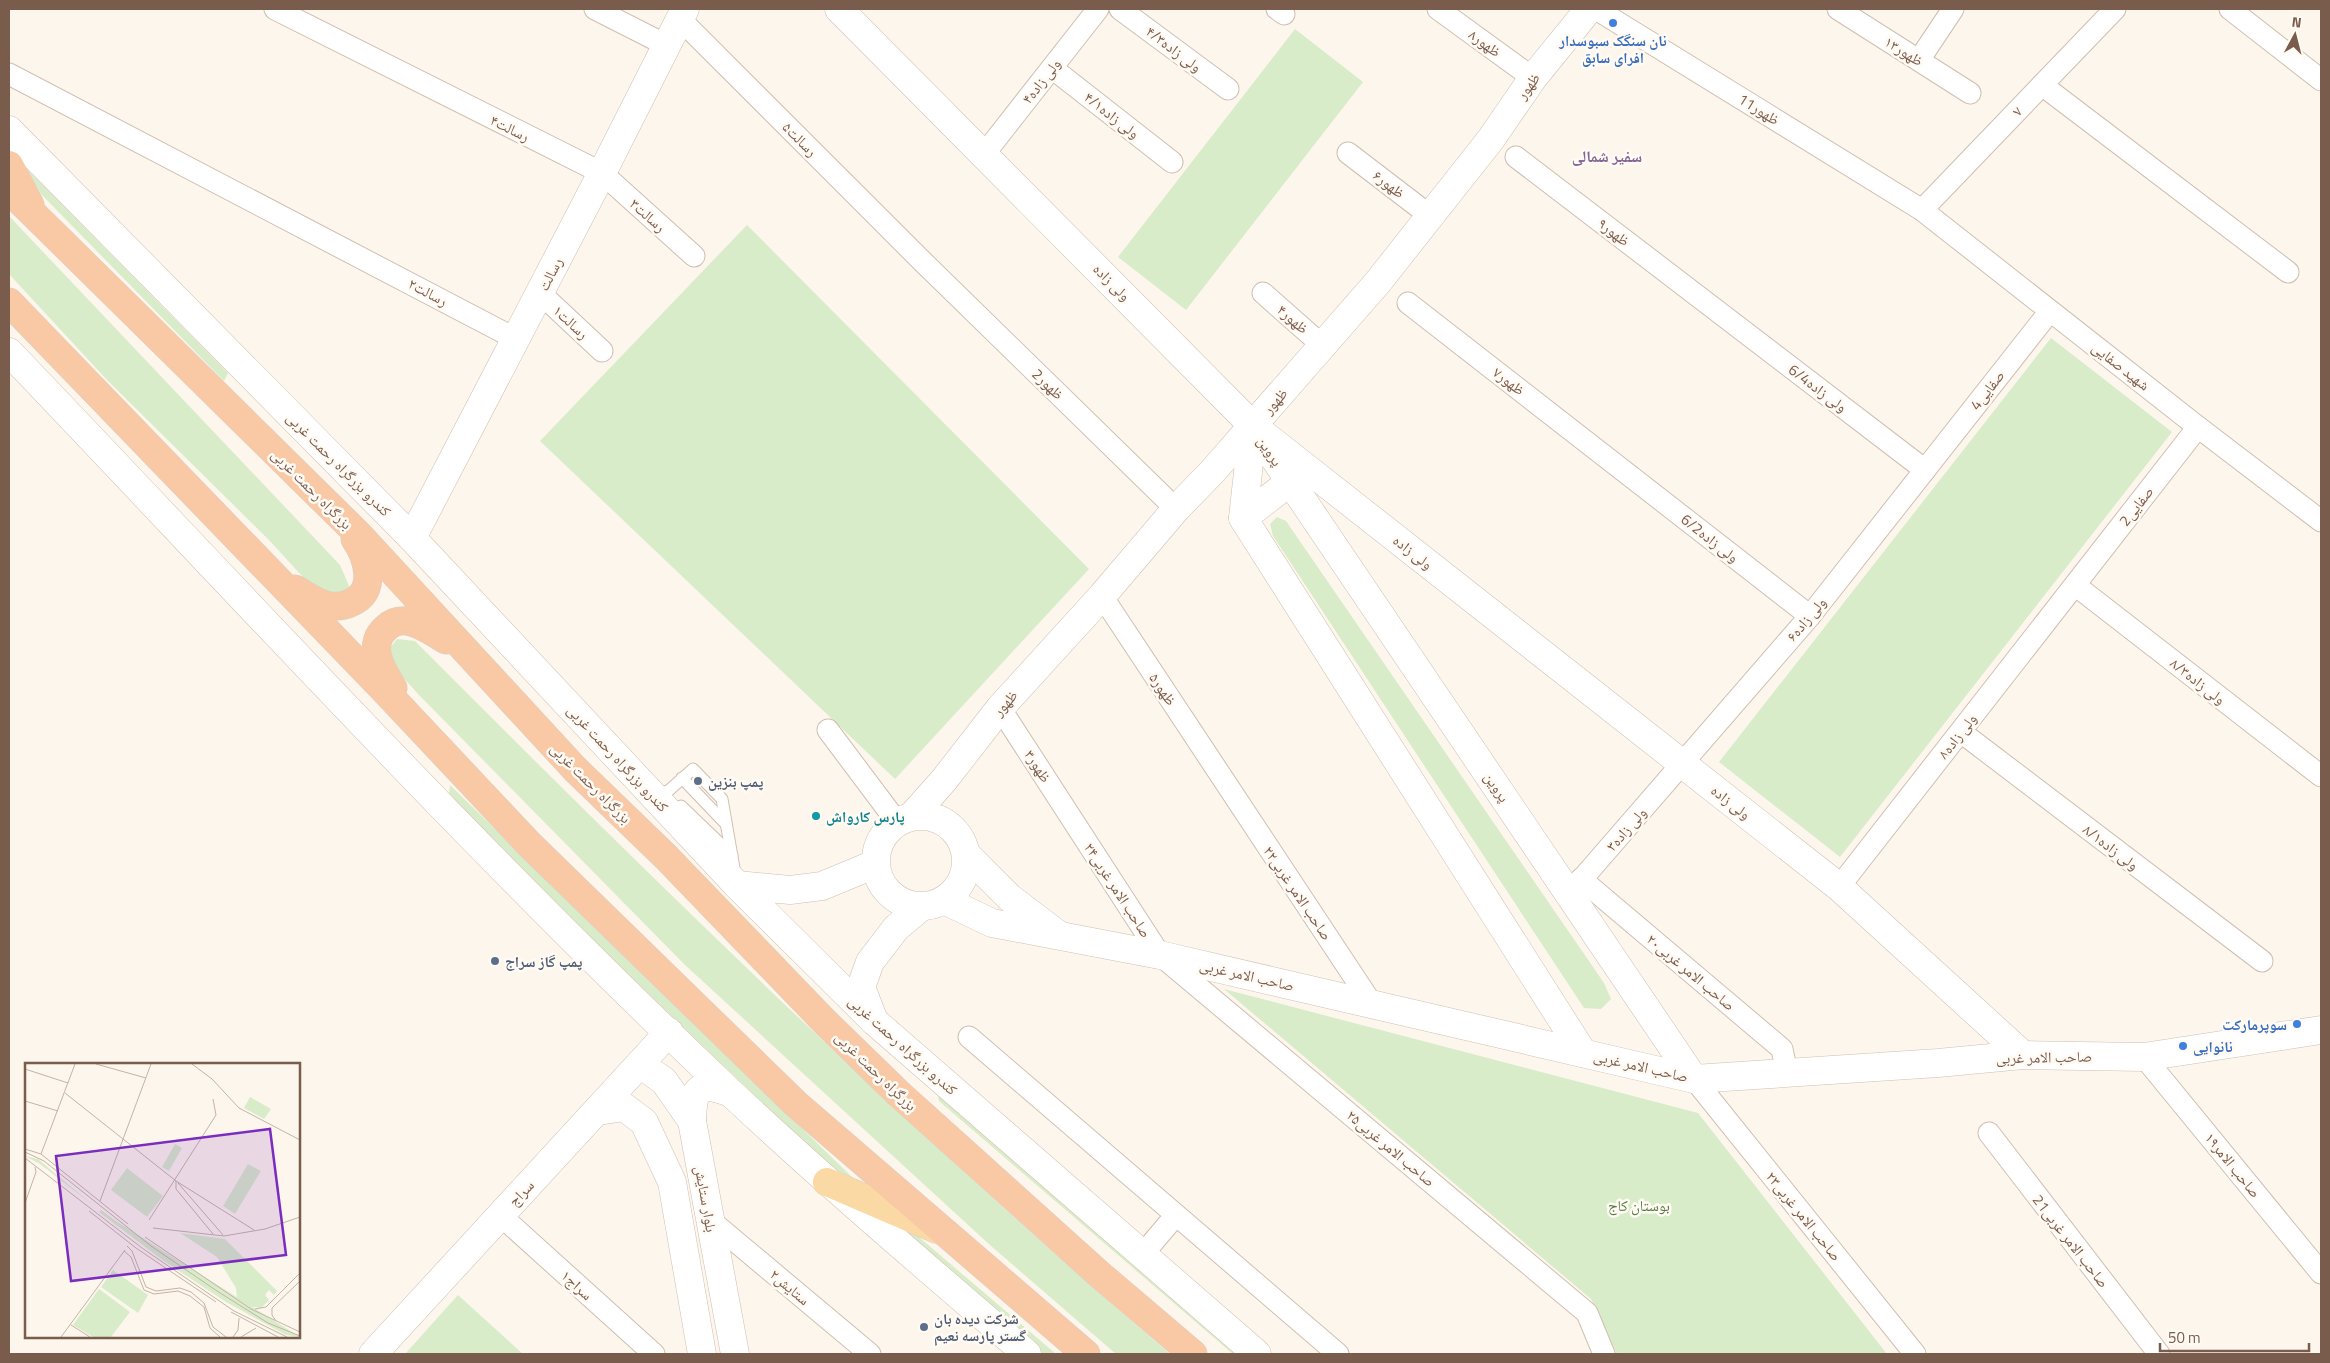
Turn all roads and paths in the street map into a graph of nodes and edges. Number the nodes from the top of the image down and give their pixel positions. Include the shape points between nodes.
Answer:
1 (275, 9) edge
2 (595, 9) edge
3 (839, 9) edge
4 (1098, 9) edge
5 (1120, 9) edge
6 (1438, 9) edge
7 (1589, 9) edge
8 (1596, 9) edge
9 (1838, 9) edge
10 (1953, 9) edge
11 (2230, 9) edge
12 (2112, 10) edge
13 (682, 14) edge
14 (666, 45) junction
15 (1919, 60) junction
16 (1052, 68) junction
17 (9, 74) edge
18 (1533, 78) junction
19 (2321, 80) edge
20 (2042, 86) junction
21 (1228, 89) dead end
22 (1970, 93) dead end
23 (9, 130) edge
24 (1348, 152) dead end
25 (985, 153) junction
26 (1516, 157) dead end
27 (1172, 162) dead end
28 (9, 166) edge
29 (602, 174) junction
30 (9, 190) edge
31 (1922, 210) junction
32 (1429, 215) junction
33 (39, 222) junction
34 (694, 256) dead end
35 (920, 259) joint
36 (2288, 272) dead end
37 (540, 293) junction
38 (1263, 293) dead end
39 (9, 302) edge
40 (1408, 303) dead end
41 (1712, 307) joint
42 (2050, 311) junction
43 (516, 339) junction
44 (1323, 346) junction
45 (602, 351) dead end
46 (9, 352) edge
47 (1253, 426) junction
48 (2198, 427) junction
49 (1609, 460) joint
50 (1925, 470) junction
51 (1290, 482) junction
52 (328, 504) junction
53 (1176, 509) junction
54 (1243, 518) junction
55 (2321, 520) edge
56 (412, 538) junction
57 (263, 567) junction
58 (2075, 586) junction
59 (1102, 596) junction
60 (1810, 616) junction
61 (482, 669) junction
62 (1000, 708) junction
63 (828, 730) dead end
64 (423, 732) junction
65 (1960, 732) junction
66 (1682, 764) junction
67 (2321, 776) edge
68 (944, 780) junction
69 (1225, 782) joint
70 (657, 791) junction
71 (905, 819) junction
72 (1076, 824) joint
73 (962, 844) junction
74 (732, 855) junction
75 (875, 864) junction
76 (737, 885) junction
77 (1575, 887) junction
78 (1839, 887) junction
79 (933, 904) junction
80 (1061, 937) junction
81 (1160, 955) junction
82 (2262, 962) dead end
83 (1372, 1004) junction
84 (874, 1021) junction
85 (2321, 1030) edge
86 (669, 1032) junction
87 (969, 1038) dead end
88 (1583, 1054) junction
89 (2023, 1055) junction
90 (2144, 1057) junction
91 (640, 1064) junction
92 (1787, 1073) junction
93 (1694, 1079) junction
94 (731, 1093) junction
95 (598, 1111) junction
96 (692, 1120) junction
97 (1989, 1133) dead end
98 (702, 1177) junction
99 (672, 1182) junction
100 (828, 1182) junction
101 (1176, 1215) junction
102 (500, 1216) junction
103 (710, 1220) junction
104 (940, 1230) junction
105 (1142, 1255) junction
106 (2321, 1273) edge
107 (2153, 1352) edge
108 (373, 1354) edge
109 (654, 1354) edge
110 (702, 1354) edge
111 (735, 1354) edge
112 (870, 1354) edge
113 (1027, 1354) edge
114 (1086, 1354) edge
115 (1193, 1354) edge
116 (1257, 1354) edge
117 (1338, 1354) edge
118 (1604, 1354) edge
119 (1915, 1354) edge

1 - 29 street, رسالت۴
2 - 14 street
3 - 25 street, ولی زاده
4 - 16 street, ولی زاده۴
5 - 21 street, ولی زاده۴/۳
6 - 18 street, ظهور۸
7 - 18 street, ظهور
8 - 31 street, 11ظهور
9 - 15 street, ظهور۱۳
10 - 15 street
11 - 19 street
12 - 20 street, ۷
13 - 14 street, رسالت
13 - 35 street, رسالت۵
14 - 29 street, رسالت
15 - 22 street, ظهور۱۳
16 - 25 street, ولی زاده۴
16 - 27 street, ولی زاده۴/۱
17 - 43 street, رسالت۲
18 - 32 street, ظهور via 1491,139
20 - 31 street, ۷
20 - 36 street
23 - 56 street, کندرو بزرگراه رحمت غربی
24 - 32 street, ظهور۶
25 - 47 street, ولی زاده
26 - 41 street, ظهور۹
28 - 33 highway
29 - 34 street, رسالت۳
29 - 37 street, رسالت
30 - 33 highway, بزرگراه رحمت غربی
31 - 42 street, شهید صفایی
32 - 44 street, ظهور
33 - 52 highway, بزرگراه رحمت غربی
35 - 53 street, 2ظهور
37 - 43 street, رسالت
37 - 45 street, رسالت۱
38 - 44 street, ظهور۴
39 - 57 highway
40 - 49 street, ظهور۷
41 - 50 street, 6/4ولی زاده
42 - 48 street, شهید صفایی
42 - 50 street, 4صفایی
43 - 56 street, رسالت
44 - 47 street, ظهور
46 - 86 street via 519,886
47 - 51 street, پروین
47 - 53 street, ظهور
47 - 54 street, پروین
47 - 66 street, ولی زاده
48 - 55 street, شهید صفایی
48 - 58 street, 2صفایی
49 - 60 street, 6/2ولی زاده
50 - 60 street, ولی زاده۶
51 - 54 street
51 - 77 street, پروین
52 - 57 highway via 365,557 368,576 359,599 339,606 323,604
52 - 61 highway, بزرگراه رحمت غربی
53 - 59 street, ظهور
54 - 88 street
56 - 70 street, کندرو بزرگراه رحمت غربی
57 - 64 highway
58 - 65 street, ولی زاده۸
58 - 67 street, ولی زاده۸/۳
59 - 62 street, ظهور
59 - 69 street, ظهور۵
60 - 66 street, ولی زاده۶
61 - 64 highway via 446,640 415,622 396,621 381,632 377,639 378,660
61 - 115 highway, بزرگراه رحمت غربی via 575,769 666,857 884,1080
62 - 68 street, ظهور
62 - 72 street, ظهور۳
63 - 71 street
64 - 104 highway via 529,844 796,1104
65 - 78 street, ولی زاده۸
65 - 82 street, ولی زاده۸/۱
66 - 77 street, ولی زاده۳
66 - 78 street, ولی زاده
68 - 71 street, ظهور
68 - 73 street
69 - 83 street, صاحب الامر غربی٢٢
70 - 74 lane
70 - 74 lane via 693,769 722,799
70 - 76 street, کندرو بزرگراه رحمت غربی
71 - 73 street via 929,816 945,822
71 - 75 street via 885,833 877,848
72 - 81 street, صاحب الامر غربی۲۴
73 - 79 street via 966,869 962,881 955,892
73 - 80 street via 1010,898
74 - 76 lane
75 - 76 street via 822,886 790,890
75 - 79 street via 880,881 904,904
76 - 84 street, کندرو بزرگراه رحمت غربی
77 - 92 street, صاحب الامر غربی۲۰ via 1782,1049
77 - 93 street, پروین
78 - 89 street, ولی زاده
79 - 80 street, صاحب الامر غربی via 992,923
79 - 84 street via 896,928 870,962 862,988
80 - 81 street, صاحب الامر غربی
81 - 83 street, صاحب الامر غربی
81 - 118 street, صاحب الامر غربی۲۵ via 1587,1313
83 - 88 street, صاحب الامر غربی
84 - 105 street, کندرو بزرگراه رحمت غربی
85 - 90 street, صاحب الامر غربی
86 - 91 street, سراج
86 - 94 street
87 - 101 street
88 - 93 street, صاحب الامر غربی
89 - 90 street, صاحب الامر غربی
89 - 92 street, صاحب الامر غربی
90 - 106 street, صاحب الامر۱۹
91 - 95 street, سراج
91 - 96 street, بلوار ستایش via 664,1081
92 - 93 street, صاحب الامر غربی
93 - 119 street, صاحب الامر غربی۲۳
94 - 96 street via 712,1086 697,1091 692,1103
94 - 100 street
95 - 99 street, بلوار ستایش via 624,1107 644,1122
95 - 102 street, سراج
96 - 98 street, بلوار ستایش
97 - 107 street, 21صاحب الامر غربی
98 - 99 street
98 - 103 street, بلوار ستایش
99 - 110 street, بلوار ستایش
100 - 104 main road
100 - 113 street
101 - 105 street
101 - 117 street
102 - 108 street, سراج
102 - 109 street, سراج۱
103 - 111 street, بلوار ستایش
103 - 112 street, ستایش۲
104 - 114 highway
105 - 116 street, کندرو بزرگراه رحمت غربی

